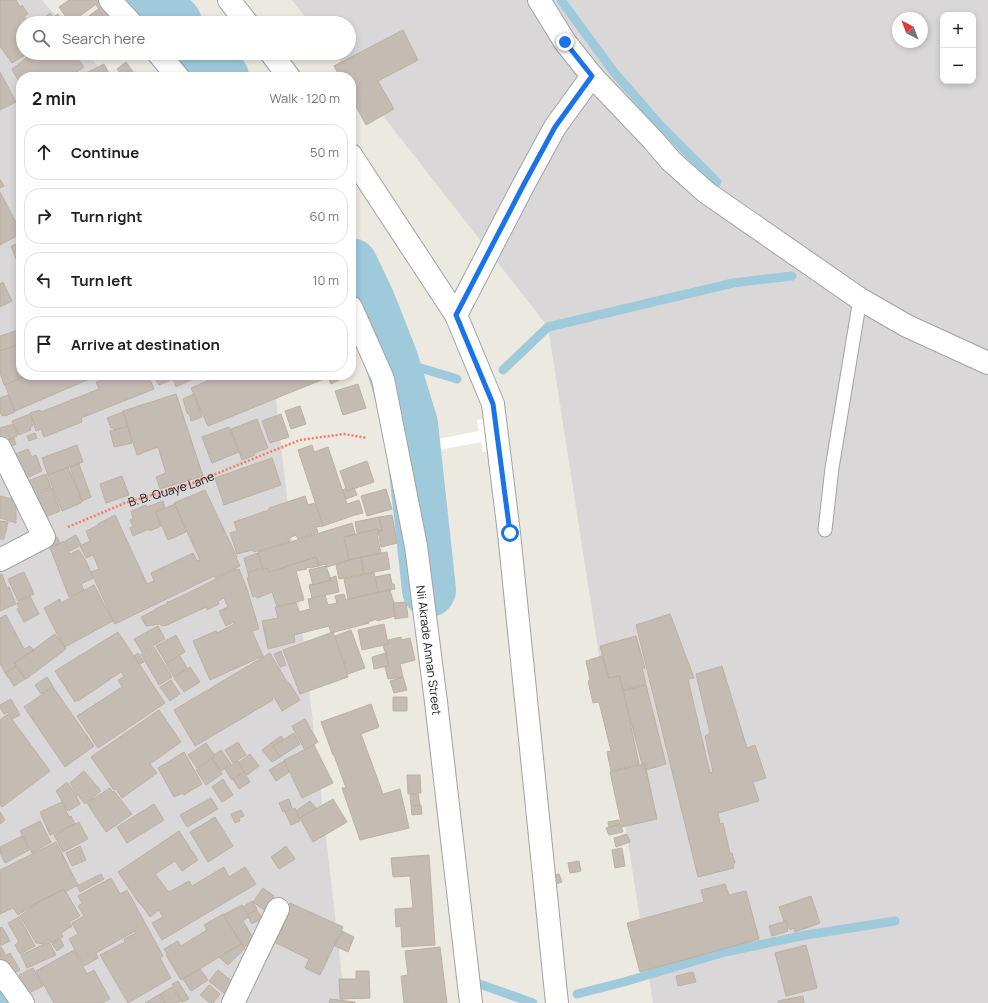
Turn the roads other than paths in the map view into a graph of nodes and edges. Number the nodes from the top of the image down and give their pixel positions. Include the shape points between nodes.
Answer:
1 (110, 0) edge
2 (229, 0) edge
3 (539, 0) edge
4 (125, 16) edge
5 (242, 16) edge
6 (164, 60) edge
7 (276, 60) edge
8 (174, 72) edge
9 (286, 72) edge
10 (592, 76) junction
11 (356, 163) edge
12 (860, 299) junction
13 (456, 315) junction
14 (356, 317) edge
15 (988, 363) edge
16 (0, 448) edge
17 (825, 530) dead end
18 (0, 560) edge
19 (278, 908) dead end
20 (0, 971) edge
21 (23, 1003) edge
22 (233, 1003) edge
23 (471, 1003) edge
24 (557, 1003) edge

1 - 4 street
2 - 5 street
3 - 10 street via 565,42
6 - 8 street
7 - 9 street
10 - 12 street via 671,161 707,193
10 - 13 street via 555,127
11 - 13 street
12 - 15 street via 907,326
12 - 17 lane via 832,468
13 - 24 street via 493,404 510,533
14 - 23 street, Nii Akrade Annan Street via 383,378 416,546
16 - 18 street via 44,537
19 - 22 street
20 - 21 street

